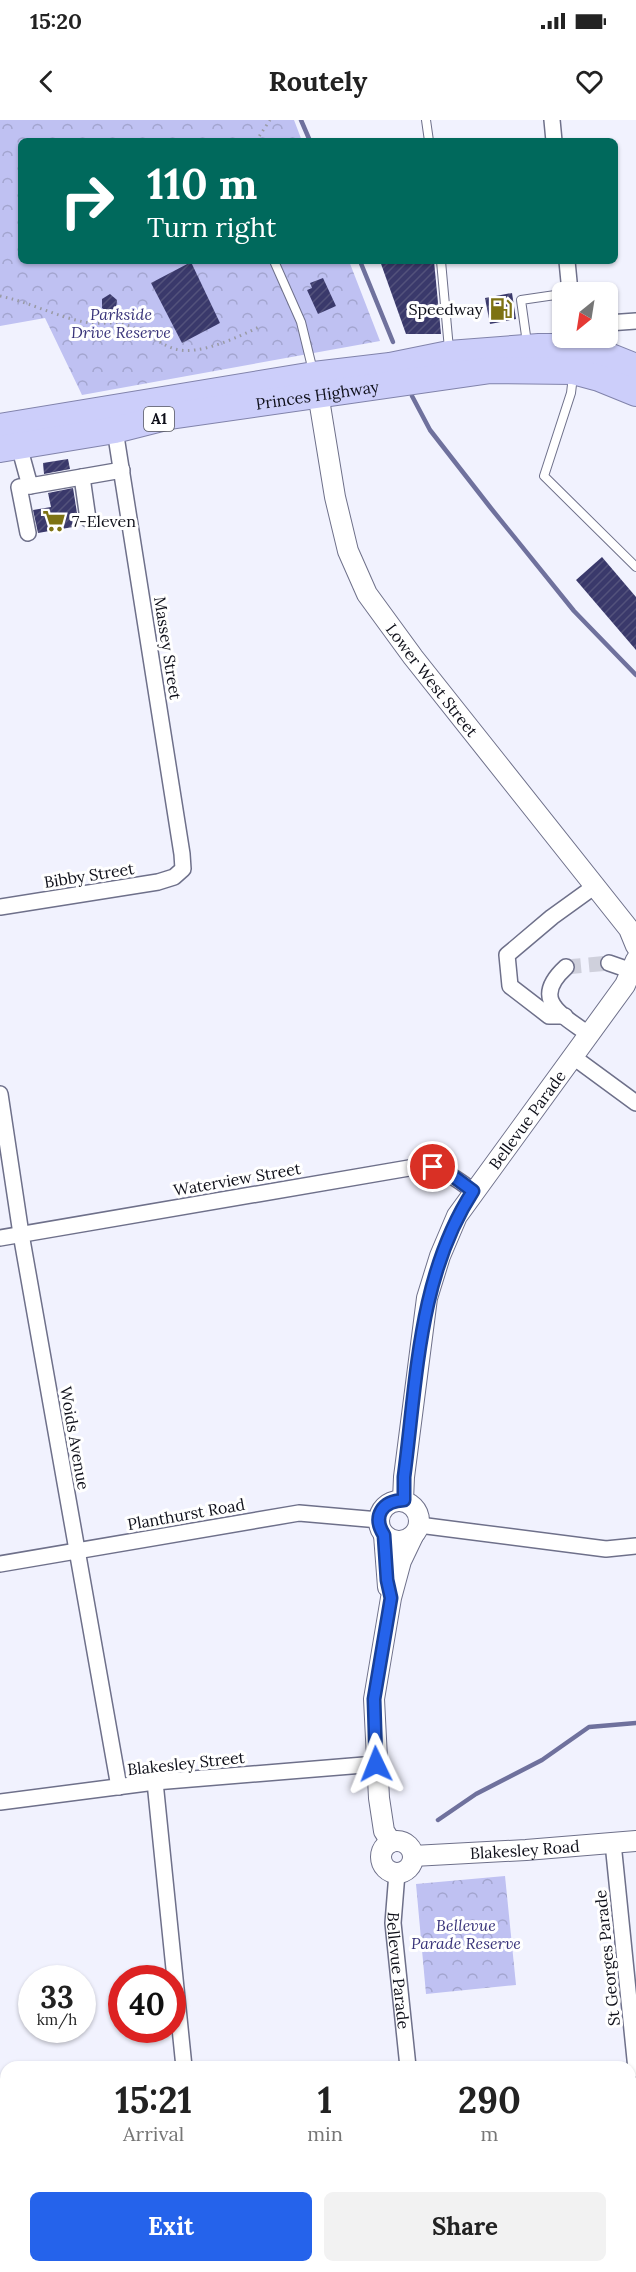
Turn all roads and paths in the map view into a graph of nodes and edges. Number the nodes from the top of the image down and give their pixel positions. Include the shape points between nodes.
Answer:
1 (270, 120) edge
2 (426, 120) edge
3 (552, 120) edge
4 (258, 138) edge
5 (429, 138) edge
6 (554, 138) edge
7 (275, 264) edge
8 (441, 264) edge
9 (567, 264) edge
10 (569, 282) edge
11 (552, 295) edge
12 (0, 296) edge
13 (636, 321) edge
14 (618, 322) edge
15 (259, 327) dead end
16 (527, 348) junction
17 (573, 352) edge
18 (449, 354) junction
19 (636, 367) edge
20 (316, 385) junction
21 (636, 393) edge
22 (0, 427) edge
23 (115, 430) junction
24 (10, 448) edge
25 (122, 470) junction
26 (82, 477) junction
27 (30, 486) junction
28 (88, 519) dead end
29 (28, 533) dead end
30 (636, 567) edge
31 (181, 872) joint
32 (594, 886) junction
33 (0, 907) edge
34 (636, 946) edge
35 (609, 963) tunnel mouth
36 (634, 966) edge
37 (566, 968) dead end
38 (565, 1016) junction
39 (588, 1034) junction
40 (572, 1056) junction
41 (0, 1094) edge
42 (636, 1103) edge
43 (473, 1191) junction
44 (21, 1234) junction
45 (0, 1238) edge
46 (404, 1500) junction
47 (381, 1527) junction
48 (416, 1531) junction
49 (636, 1546) edge
50 (76, 1551) junction
51 (0, 1564) edge
52 (391, 1598) junction
53 (376, 1764) junction
54 (155, 1782) junction
55 (119, 1787) junction
56 (0, 1802) edge
57 (636, 1841) edge
58 (391, 1842) junction
59 (613, 1843) junction
60 (413, 1856) junction
61 (397, 1873) junction
62 (182, 2061) edge
63 (407, 2061) edge
64 (635, 2061) edge

1 - 4 path
2 - 5 lane
3 - 6 street
7 - 20 lane via 301,322
8 - 18 lane
9 - 10 street
11 - 16 lane via 521,300
12 - 15 path via 83,322 142,329 177,349 192,351
13 - 14 street
16 - 17 highway, Princes Highway / A1
16 - 18 highway, Princes Highway / A1
17 - 19 highway, Princes Highway / A1 via 596,351
17 - 20 highway, Princes Highway / A1 via 491,370
17 - 21 highway, Princes Highway / A1 via 599,378
17 - 30 lane via 571,393 544,476
18 - 20 highway, Princes Highway / A1
20 - 22 highway, Princes Highway / A1
20 - 23 highway, Princes Highway / A1
20 - 32 street, Lower West Street via 348,551 368,594
23 - 24 highway, Princes Highway / A1
23 - 25 street, Massey Street
24 - 27 street
25 - 26 street
25 - 31 street, Massey Street via 182,854
26 - 27 street
26 - 28 street
27 - 29 street via 19,488
31 - 33 street, Bibby Street via 158,882
32 - 34 street, Lower West Street via 629,929
32 - 38 street via 507,955 510,986 549,1016
35 - 36 street
36 - 39 street, Bellevue Parade via 625,985
37 - 38 street via 557,976 549,996 552,1006
38 - 39 street
39 - 40 street, Bellevue Parade
40 - 42 street
40 - 43 street, Bellevue Parade
41 - 44 street, Woids Avenue
43 - 44 street, Waterview Street via 433,1167 409,1168
43 - 46 street, Bellevue Parade via 444,1246 428,1298
44 - 45 street, Waterview Street
44 - 50 street, Woids Avenue
46 - 47 street via 387,1504 380,1513
46 - 48 street via 417,1510
47 - 48 street via 398,1541
47 - 50 street, Planthurst Road via 298,1513
47 - 52 street
48 - 49 street via 606,1549
48 - 52 street via 401,1561
50 - 51 street, Planthurst Road
50 - 55 street, Woids Avenue
52 - 53 street via 374,1699
53 - 54 street, Blakesley Street
53 - 58 street via 384,1831
54 - 55 street, Blakesley Street
54 - 62 street
55 - 56 street, Blakesley Street
57 - 59 street, Blakesley Road
58 - 60 street via 407,1844
58 - 61 street via 382,1849 381,1860 387,1870
59 - 60 street, Blakesley Road
59 - 64 street, St Georges Parade
60 - 61 street via 410,1867
61 - 63 street, Bellevue Parade via 393,1923

